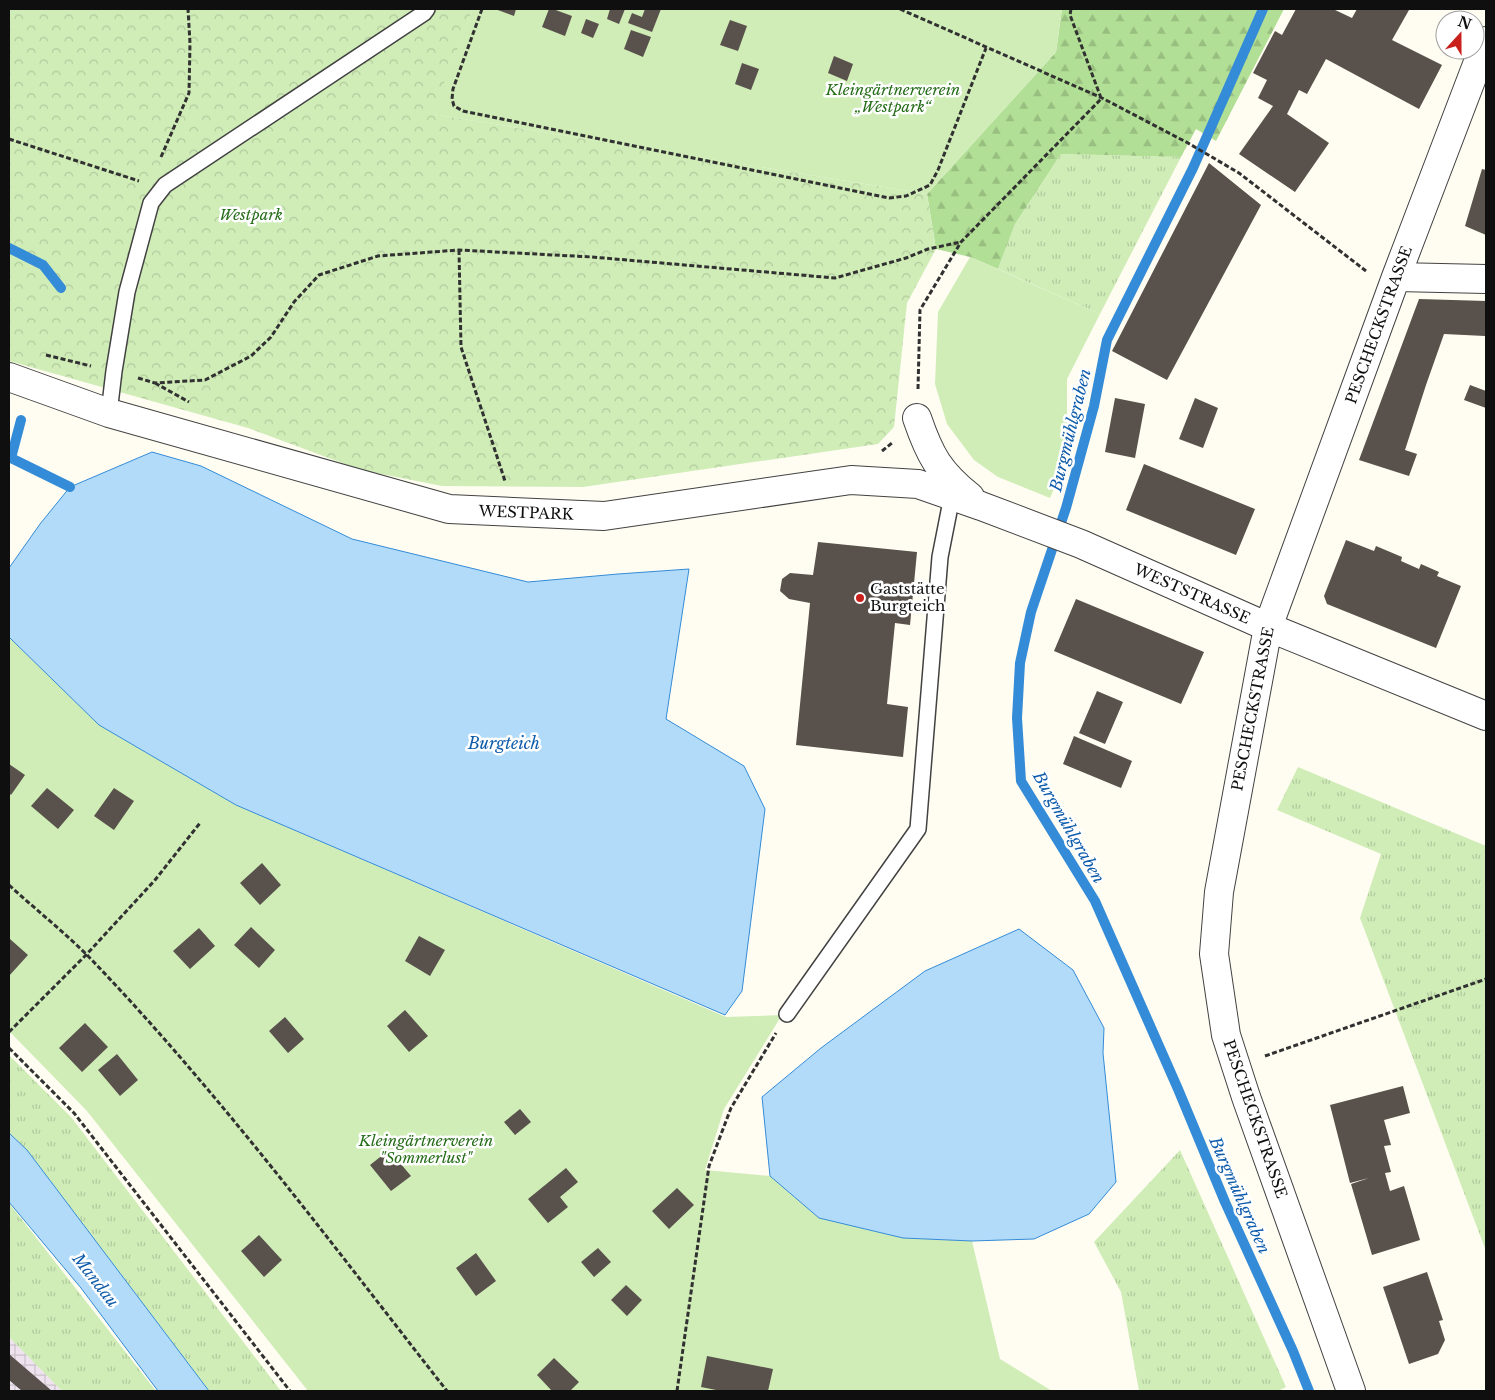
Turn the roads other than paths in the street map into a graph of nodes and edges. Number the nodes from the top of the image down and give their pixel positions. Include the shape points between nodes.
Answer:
1 (427, 9) edge
2 (1486, 41) edge
3 (1396, 277) junction
4 (1486, 279) edge
5 (9, 376) edge
6 (109, 413) junction
7 (917, 418) road end
8 (851, 480) joint
9 (952, 496) junction
10 (981, 506) junction
11 (1268, 627) junction
12 (1486, 716) edge
13 (787, 1014) road end
14 (1351, 1391) edge

1 - 6 lane via 165,185 151,203 127,292
2 - 3 street, PESCHECKSTRASSE
3 - 4 street
3 - 11 street, PESCHECKSTRASSE
5 - 6 street, WESTPARK
6 - 8 street, WESTPARK via 449,509 604,516
7 - 10 street, WESTSTRASSE via 940,470
8 - 9 street, WESTSTRASSE via 918,484
9 - 10 street, WESTSTRASSE
9 - 13 lane via 940,557 918,829
10 - 11 street, WESTSTRASSE via 1081,544
11 - 12 street, WESTSTRASSE
11 - 14 street, PESCHECKSTRASSE via 1219,892 1214,954 1226,1035

